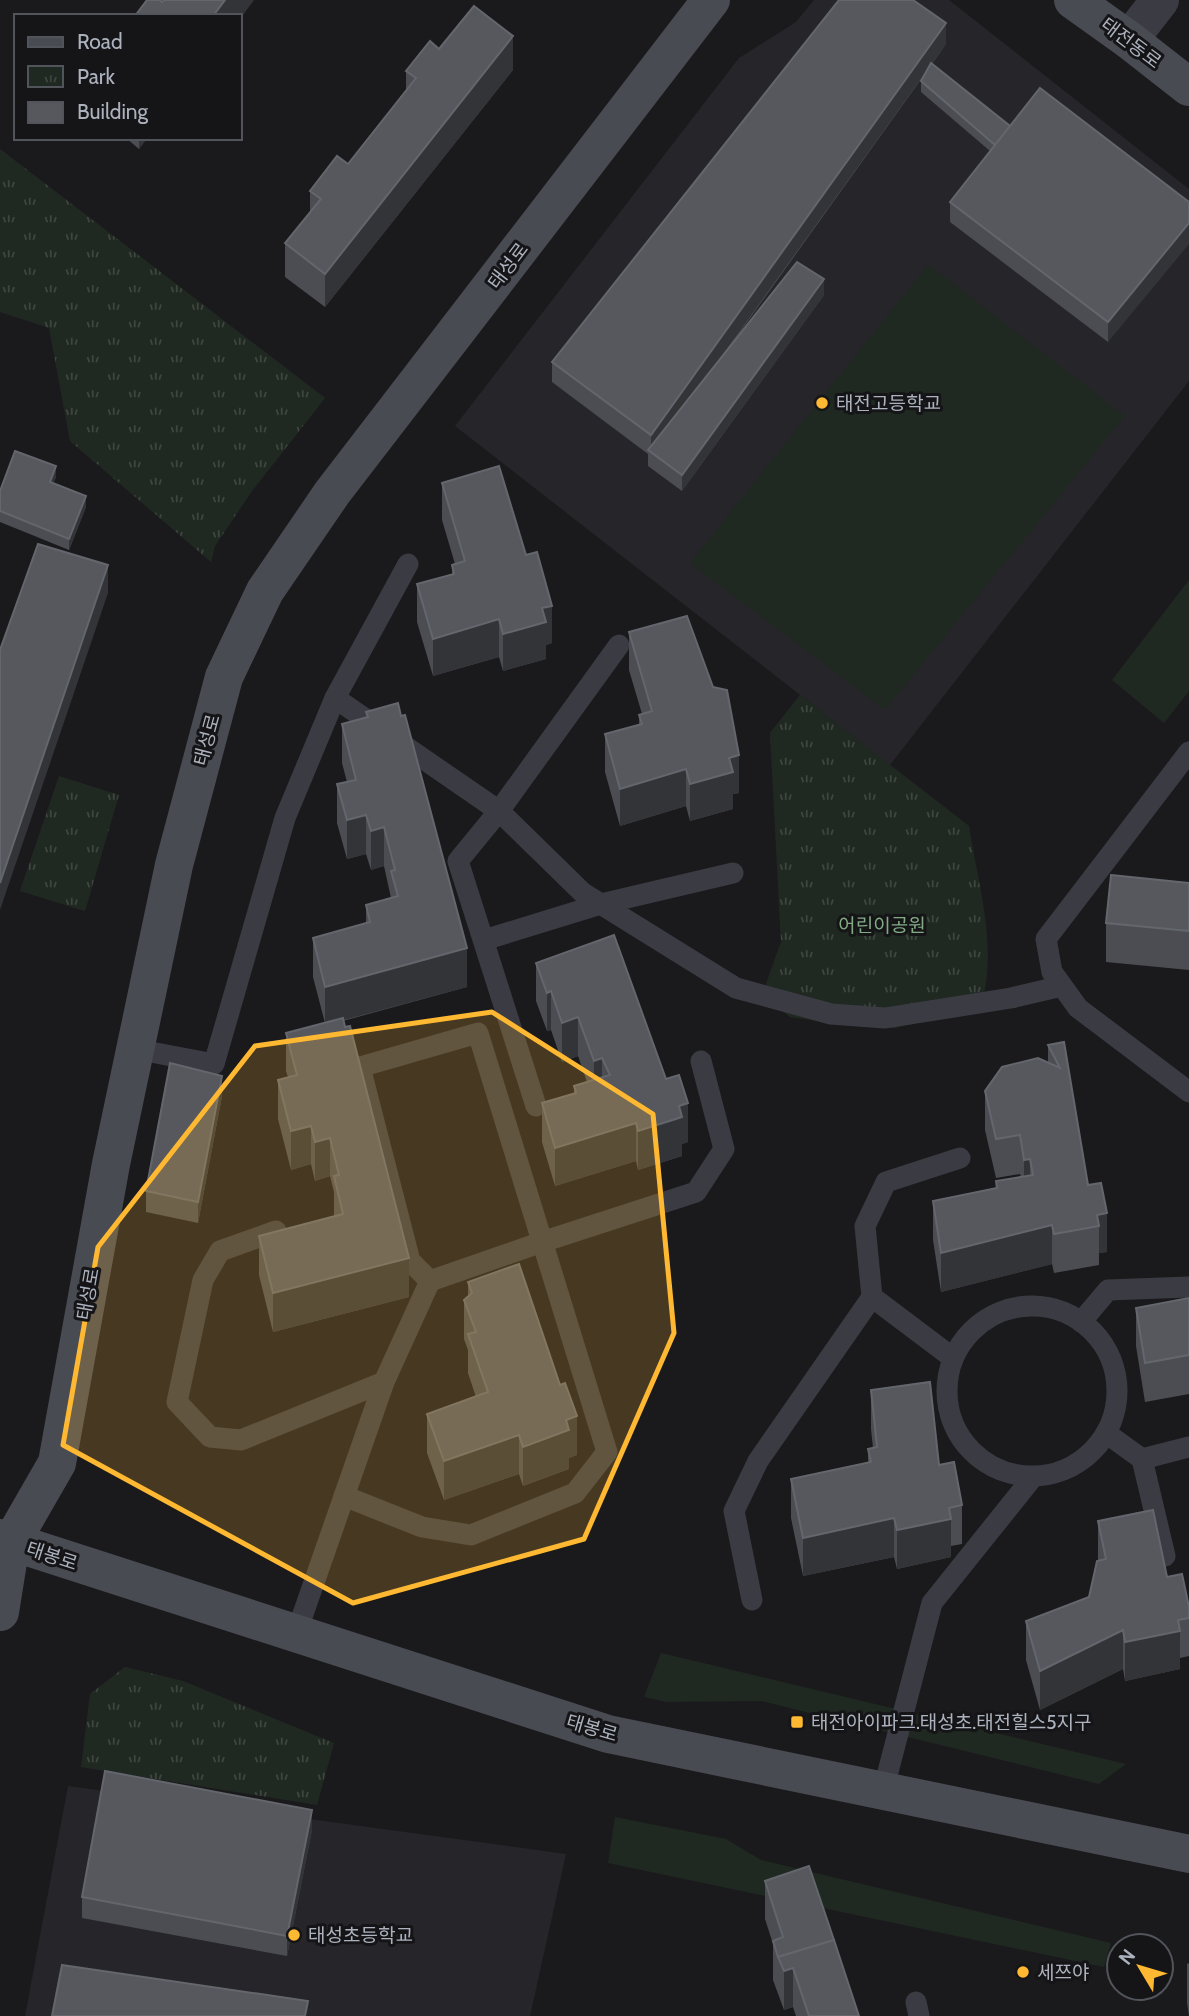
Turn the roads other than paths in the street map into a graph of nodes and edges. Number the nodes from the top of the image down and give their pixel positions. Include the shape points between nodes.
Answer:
1 (711, 0) edge
2 (1073, 0) edge
3 (1160, 0) edge
4 (1129, 40) junction
5 (1189, 88) edge
6 (408, 564) dead end
7 (619, 645) dead end
8 (335, 698) junction
9 (1189, 752) edge
10 (499, 811) junction
11 (733, 873) dead end
12 (601, 905) junction
13 (484, 940) junction
14 (1062, 986) junction
15 (135, 1049) junction
16 (701, 1061) dead end
17 (528, 1081) junction
18 (496, 1092) junction
19 (1189, 1092) edge
20 (536, 1106) dead end
21 (960, 1158) dead end
22 (276, 1231) edge
23 (542, 1242) junction
24 (430, 1281) junction
25 (1189, 1287) edge
26 (872, 1297) junction
27 (1082, 1322) junction
28 (953, 1357) junction
29 (384, 1382) junction
30 (1106, 1433) junction
31 (1189, 1447) edge
32 (1142, 1459) junction
33 (1033, 1477) junction
34 (344, 1496) junction
35 (6, 1540) edge
36 (1165, 1556) edge
37 (752, 1600) dead end
38 (0, 1612) edge
39 (296, 1634) junction
40 (883, 1791) junction
41 (1187, 1849) edge

1 - 15 street, 태성로 via 332,493 265,591 223,677 174,865
2 - 4 street, 태전동로
3 - 4 street
4 - 5 street, 태전동로
6 - 8 lane
7 - 10 lane
8 - 10 lane
8 - 15 lane via 285,818 214,1064
9 - 14 lane via 1045,939 1052,972
10 - 12 lane
10 - 13 lane via 458,861
11 - 12 lane
12 - 13 lane
12 - 14 lane via 736,988 831,1014 885,1017
13 - 17 lane
14 - 19 lane via 1078,1009
15 - 35 street, 태성로 via 57,1463
16 - 23 lane via 724,1149 696,1192
17 - 18 lane
17 - 20 lane
18 - 23 lane
18 - 24 lane via 478,1033 360,1067 410,1261
21 - 26 lane via 886,1182 865,1226
22 - 29 lane via 220,1251 203,1280 177,1402 210,1437 241,1440
23 - 24 lane
23 - 34 lane via 607,1452 583,1483 575,1493 471,1535 422,1527
24 - 29 lane
25 - 27 lane via 1108,1290
26 - 28 lane
26 - 37 lane via 758,1461 734,1511
27 - 28 lane via 1047,1306 1019,1306 993,1314 971,1329
27 - 30 lane via 1109,1353 1117,1379 1116,1406
28 - 33 lane via 946,1379 947,1409 958,1436 977,1459 1003,1473
29 - 34 lane
30 - 32 lane
30 - 33 lane via 1088,1456 1062,1472
31 - 32 lane
32 - 36 lane
33 - 40 lane via 932,1603
34 - 39 lane
35 - 38 street, 태성로
35 - 39 street, 태봉로
39 - 40 street, 태봉로 via 608,1734
40 - 41 street, 태봉로

